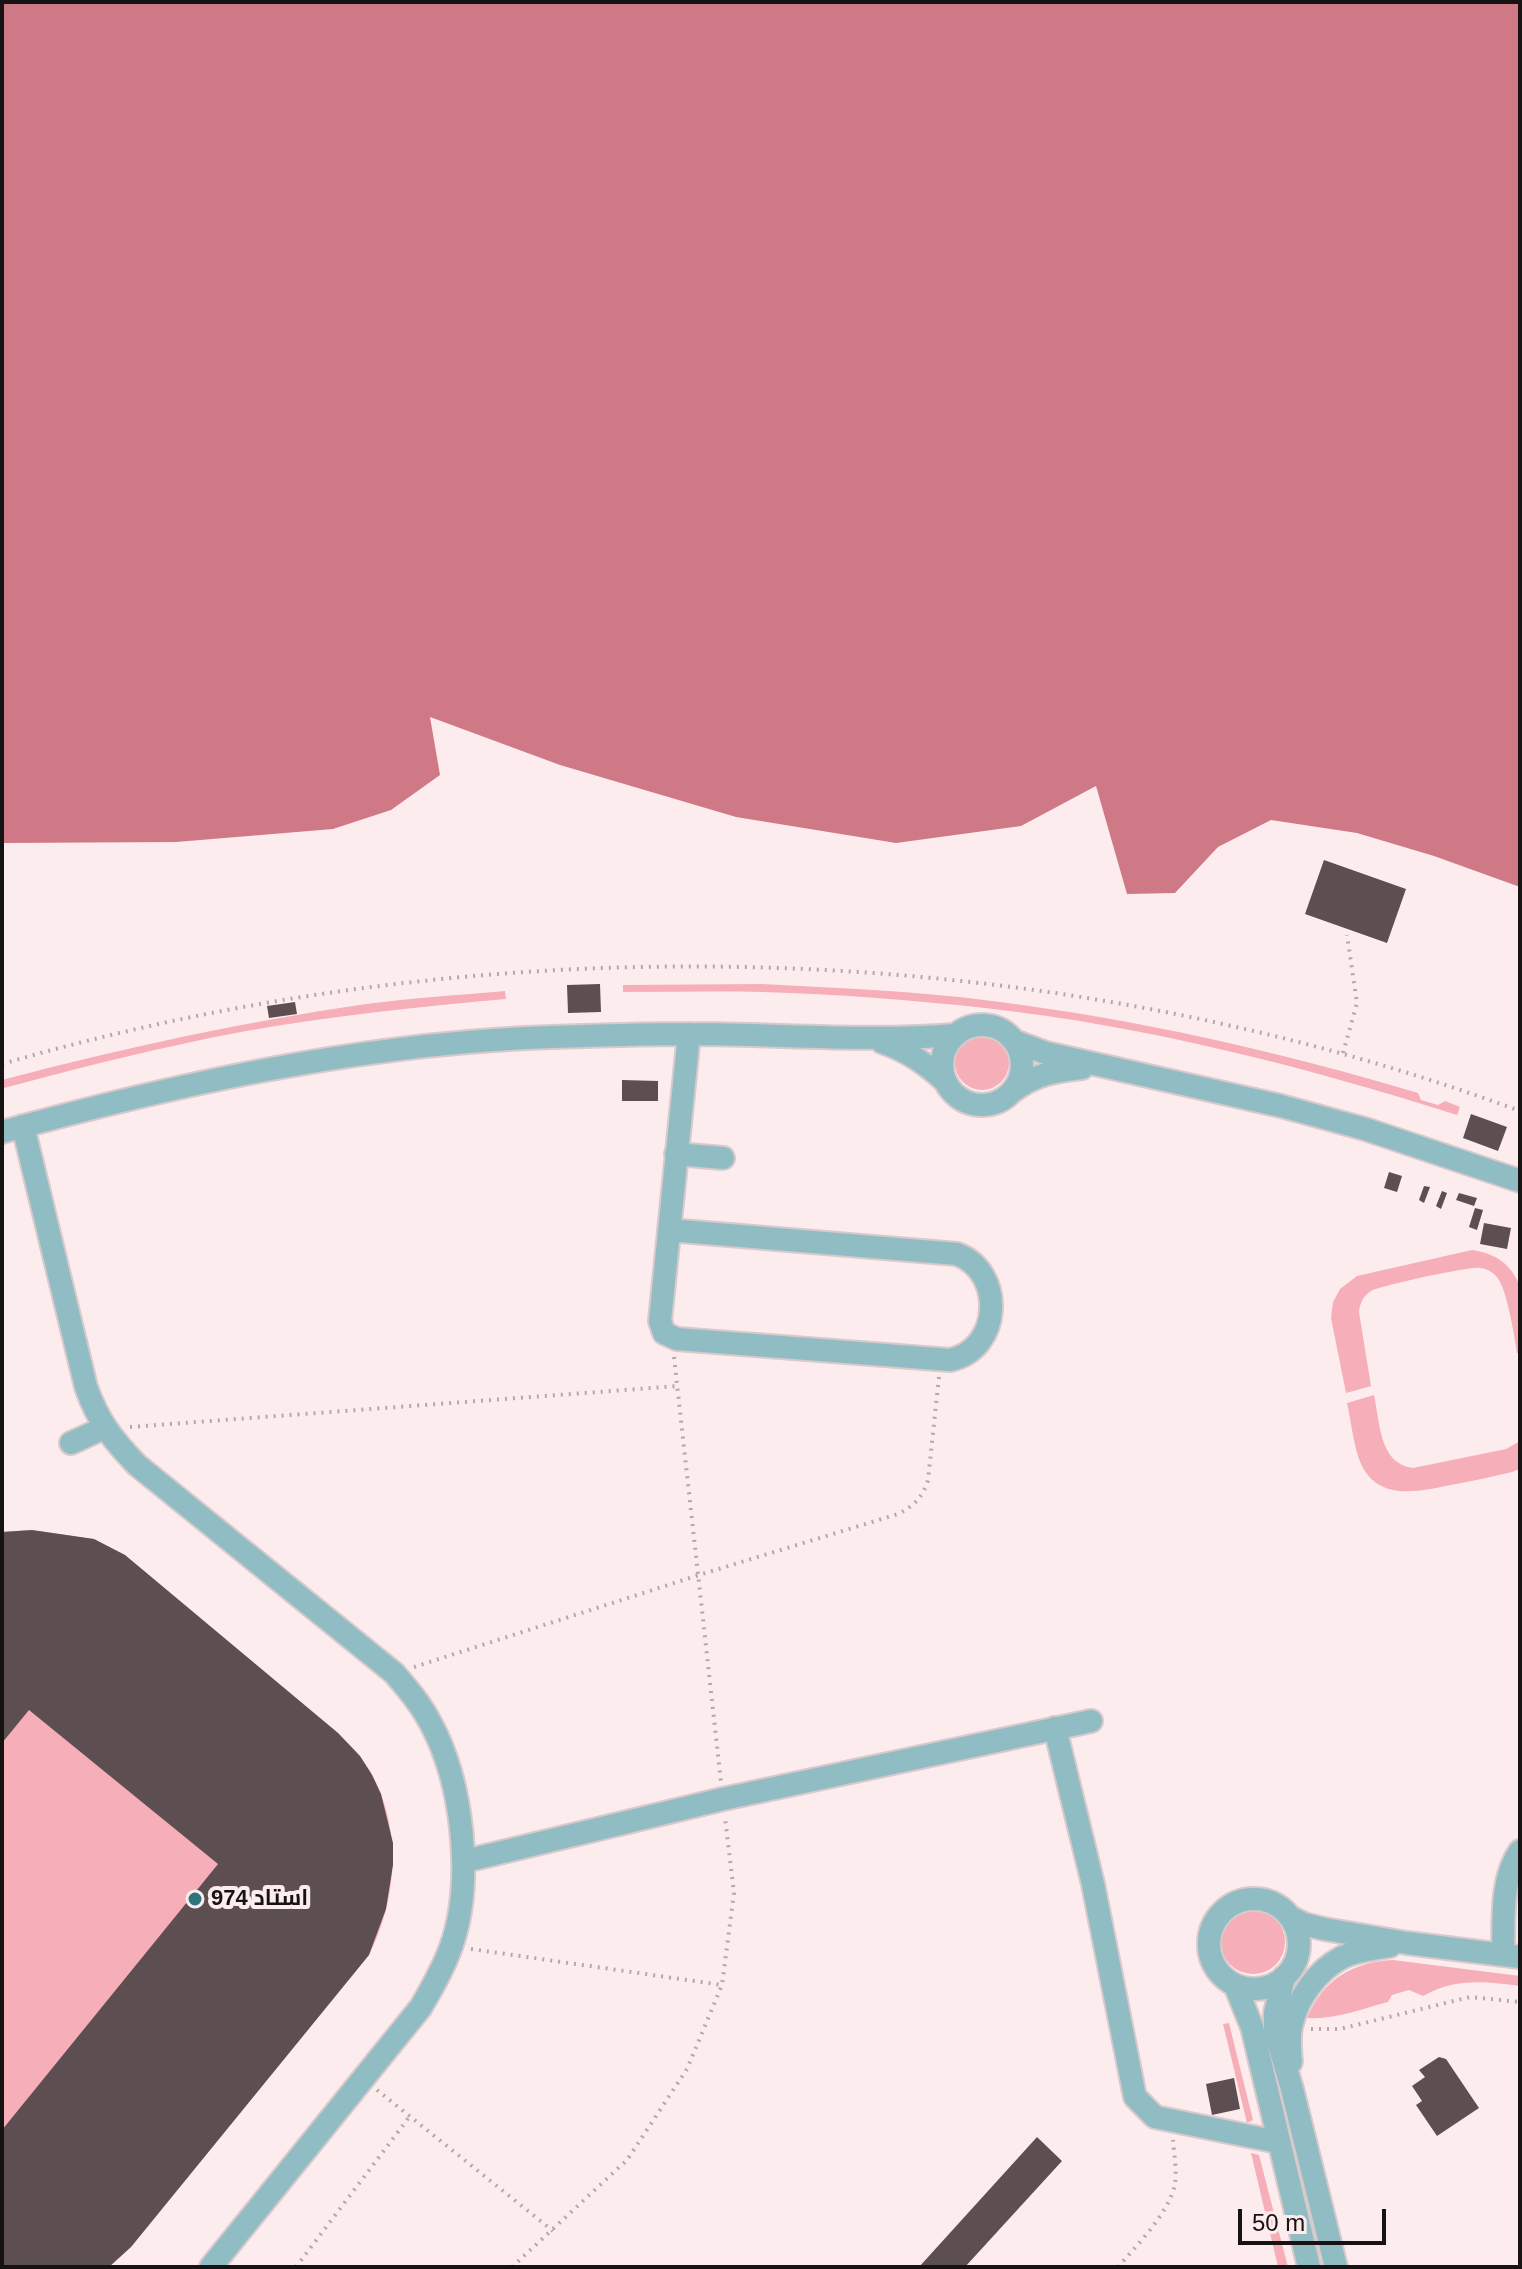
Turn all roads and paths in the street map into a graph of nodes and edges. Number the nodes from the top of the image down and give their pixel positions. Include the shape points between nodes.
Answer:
1 (1347, 935) dead end
2 (689, 1034) junction
3 (955, 1035) junction
4 (870, 1039) junction
5 (1014, 1041) junction
6 (1343, 1053) junction
7 (2, 1064) edge
8 (1101, 1066) junction
9 (946, 1082) junction
10 (1012, 1092) junction
11 (1520, 1111) edge
12 (13, 1129) edge
13 (676, 1154) junction
14 (723, 1158) dead end
15 (1520, 1181) edge
16 (669, 1230) junction
17 (940, 1359) junction
18 (678, 1386) dead end
19 (104, 1428) junction
20 (71, 1443) dead end
21 (394, 1673) junction
22 (1091, 1721) dead end
23 (1055, 1728) junction
24 (1520, 1851) edge
25 (465, 1861) junction
26 (1290, 1917) junction
27 (1407, 1943) junction
28 (452, 1945) junction
29 (1511, 1956) edge
30 (1284, 1977) junction
31 (722, 1985) dead end
32 (1235, 1985) junction
33 (1520, 2002) edge
34 (1291, 2024) junction
35 (364, 2080) junction
36 (1292, 2089) junction
37 (410, 2116) junction
38 (1173, 2122) junction
39 (1278, 2142) junction
40 (553, 2231) dead end
41 (211, 2267) edge
42 (296, 2267) edge
43 (1118, 2267) edge
44 (1309, 2267) edge
45 (1336, 2267) edge

1 - 6 path via 1357,1003
2 - 4 street
2 - 12 street via 523,1038 390,1050 180,1086
2 - 13 street
3 - 4 street
3 - 5 street via 979,1024 1005,1031
3 - 9 street via 942,1057
4 - 9 street via 923,1061
5 - 8 street
5 - 10 street via 1023,1067
6 - 7 path via 1191,1017 1006,986 872,973 624,968 455,978 298,997 82,1041
6 - 11 path
8 - 10 street via 1058,1070 1031,1078
8 - 15 street via 1365,1129
9 - 10 street via 954,1093 977,1104 1002,1100
12 - 19 street via 86,1387
13 - 14 street
13 - 16 street
16 - 17 street via 660,1321 669,1337
16 - 17 street via 967,1258 988,1284 989,1323 964,1355
17 - 21 path via 928,1480 909,1509
18 - 19 path
19 - 20 street
19 - 21 street via 137,1465
21 - 25 street via 416,1698 440,1743
22 - 23 street
23 - 25 street
23 - 38 street via 1093,1884 1135,2097 1155,2117
24 - 29 street via 1509,1872 1505,1900
25 - 28 street
26 - 27 street via 1324,1929
26 - 30 street via 1298,1949
26 - 32 street via 1255,1899 1242,1900 1219,1915 1212,1927 1210,1954
27 - 29 street
27 - 34 street via 1339,1959 1304,1994
28 - 31 path
28 - 35 street via 421,2007
30 - 32 street via 1261,1988
30 - 36 street via 1274,2024
32 - 39 street via 1252,2027
33 - 34 path via 1470,1997 1340,2029
34 - 36 street
35 - 37 path
35 - 41 street
36 - 45 street
37 - 40 path
37 - 42 path
38 - 39 street
38 - 43 path via 1175,2184 1150,2229
39 - 44 street

